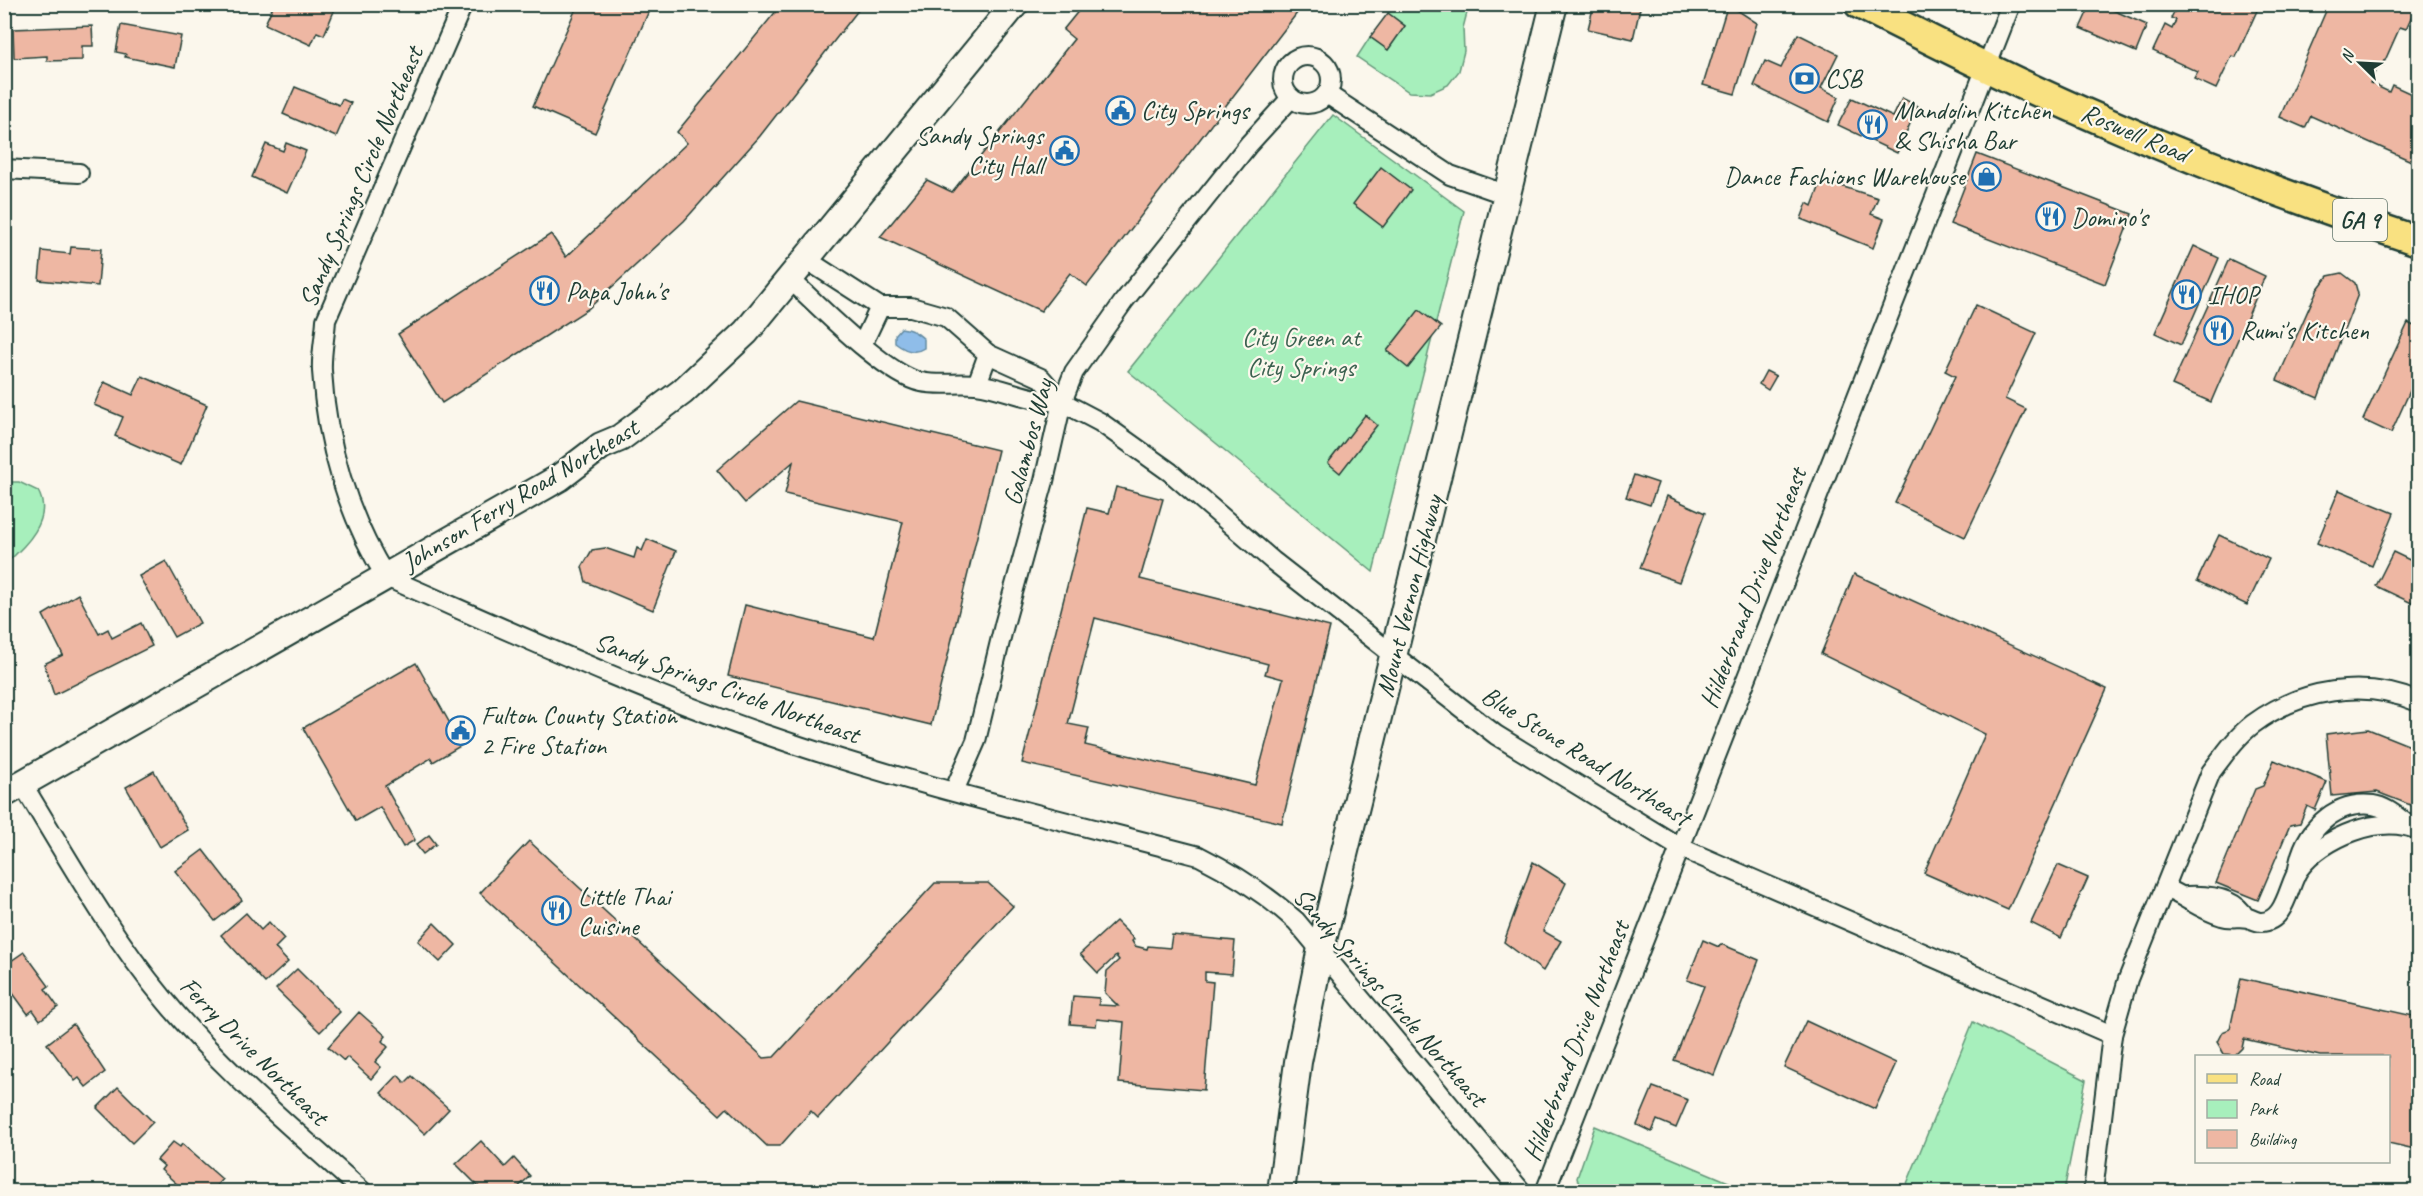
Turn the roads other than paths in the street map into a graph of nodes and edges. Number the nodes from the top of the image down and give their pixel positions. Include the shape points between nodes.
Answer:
1 (463, 4) edge
2 (1015, 4) edge
3 (1554, 4) edge
4 (1859, 4) edge
5 (2011, 4) edge
6 (1986, 68) junction
7 (1327, 94) junction
8 (1291, 98) junction
9 (4, 169) edge
10 (79, 173) dead end
11 (1507, 195) junction
12 (2418, 241) edge
13 (799, 270) junction
14 (880, 307) junction
15 (862, 345) junction
16 (988, 354) junction
17 (977, 384) junction
18 (1062, 402) junction
19 (386, 577) junction
20 (1395, 654) junction
21 (2418, 702) edge
22 (14, 789) edge
23 (954, 791) junction
24 (2415, 828) edge
25 (1679, 847) junction
26 (2298, 871) junction
27 (2165, 888) junction
28 (1321, 948) junction
29 (2112, 1035) junction
30 (363, 1191) edge
31 (1281, 1191) edge
32 (1522, 1191) edge
33 (1545, 1191) edge
34 (2093, 1191) edge

1 - 19 street, Sandy Springs Circle Northeast via 326,320 322,370 344,492 367,546
2 - 13 street, Johnson Ferry Road Northeast
3 - 11 street, Mount Vernon Highway
4 - 6 main road, Roswell Road / GA 9
5 - 6 street, Hilderbrand Drive Northeast
6 - 12 main road, Roswell Road / GA 9 via 2100,120
6 - 25 street, Hilderbrand Drive Northeast
7 - 8 street via 1306,104
7 - 8 street via 1332,79 1326,64 1304,55 1285,69 1283,84
7 - 11 street via 1450,175
8 - 18 street, Galambos Way via 1249,144 1124,301 1074,372
9 - 10 street
11 - 20 street, Mount Vernon Highway
13 - 14 street
13 - 15 street, Blue Stone Road Northeast
13 - 19 street, Johnson Ferry Road Northeast via 746,332 682,392 559,478
14 - 15 street
14 - 16 street, Blue Stone Road Northeast via 911,307 946,317
15 - 17 street, Blue Stone Road Northeast via 881,361 919,382
16 - 17 street
16 - 18 street, Blue Stone Road Northeast via 1041,378
17 - 18 street, Blue Stone Road Northeast via 1041,402
18 - 20 street, Blue Stone Road Northeast via 1100,422 1170,472 1273,561
18 - 23 street, Galambos Way via 976,741
19 - 22 street, Johnson Ferry Road Northeast
19 - 23 street, Sandy Springs Circle Northeast via 644,689 767,735
20 - 25 street, Blue Stone Road Northeast via 1496,735
20 - 28 street, Mount Vernon Highway
21 - 27 street via 2384,692 2332,691 2280,707 2253,724 2211,772
22 - 30 street, Ferry Drive Northeast via 163,999 234,1074
23 - 28 street, Sandy Springs Circle Northeast via 1198,856 1267,894
24 - 26 street via 2366,828 2315,852
24 - 26 street via 2387,809 2372,805 2347,807 2326,818 2308,836 2300,852
25 - 29 street, Blue Stone Road Northeast
25 - 33 street, Hilderbrand Drive Northeast
26 - 27 street via 2285,903 2273,918 2261,922 2246,917 2240,907 2223,900 2187,896
27 - 29 street via 2128,979
28 - 31 street, Mount Vernon Highway via 1298,1062
28 - 32 street, Sandy Springs Circle Northeast
29 - 34 street

